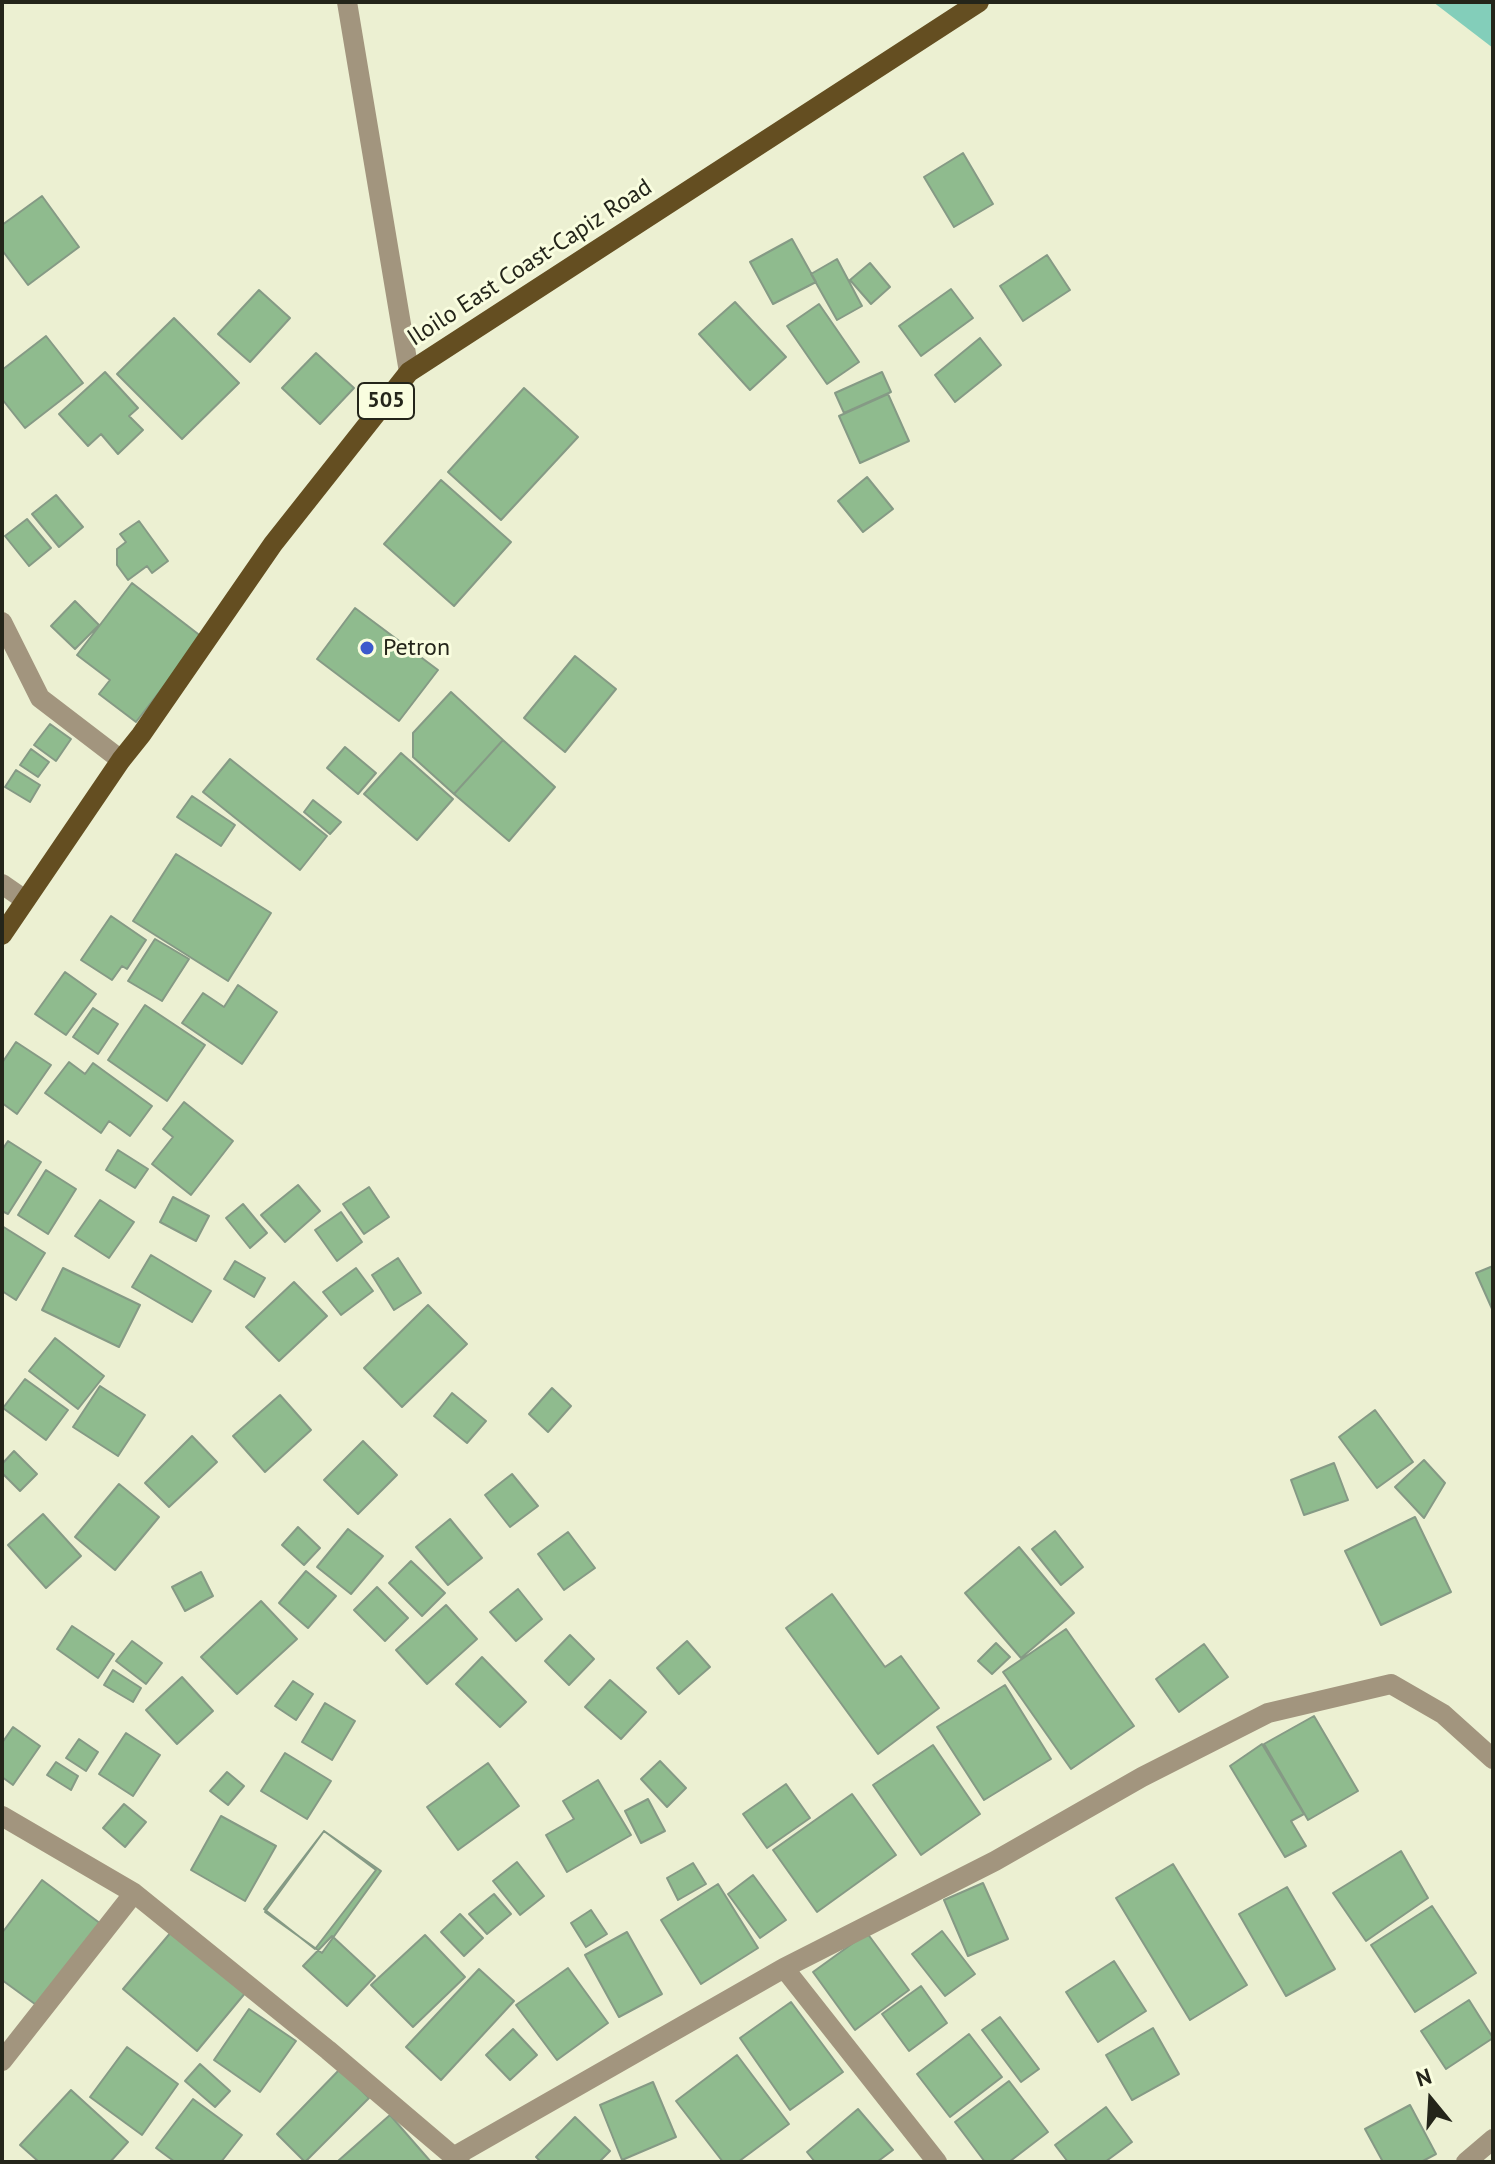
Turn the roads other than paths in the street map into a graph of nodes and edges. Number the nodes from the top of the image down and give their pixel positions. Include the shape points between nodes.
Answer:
1 (347, 2) edge
2 (979, 2) edge
3 (409, 372) junction
4 (2, 622) edge
5 (121, 760) junction
6 (2, 884) edge
7 (25, 900) junction
8 (2, 935) edge
9 (1493, 1759) edge
10 (2, 1816) edge
11 (134, 1893) junction
12 (784, 1968) junction
13 (2, 2061) edge
14 (1493, 2139) edge
15 (458, 2159) edge
16 (937, 2162) edge
17 (1466, 2162) edge

1 - 3 street
2 - 3 main road, Iloilo East Coast-Capiz Road / 505
3 - 5 main road, Iloilo East Coast-Capiz Road / 505 via 273,544
4 - 5 street via 40,698
5 - 7 main road, Iloilo East Coast-Capiz Road / 505
6 - 7 street
7 - 8 main road, Iloilo East Coast-Capiz Road / 505
9 - 12 street via 1443,1714 1391,1684 1268,1713
10 - 11 street
11 - 13 street
11 - 15 street
12 - 15 street
12 - 16 street
14 - 17 street

